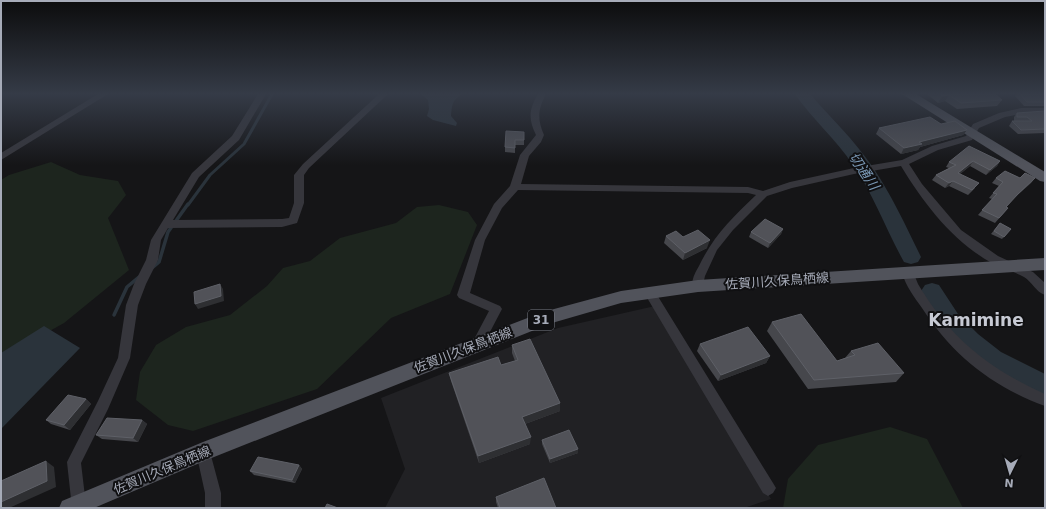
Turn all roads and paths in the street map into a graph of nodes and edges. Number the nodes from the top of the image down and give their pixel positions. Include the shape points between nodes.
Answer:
1 (65, 118) edge
2 (248, 118) edge
3 (358, 118) edge
4 (533, 118) edge
5 (947, 118) edge
6 (994, 118) edge
7 (972, 133) junction
8 (1, 157) edge
9 (904, 163) junction
10 (1045, 178) edge
11 (515, 187) junction
12 (763, 194) junction
13 (166, 224) junction
14 (1045, 264) edge
15 (1009, 266) junction
16 (908, 273) junction
17 (698, 286) junction
18 (1045, 290) edge
19 (650, 293) junction
20 (477, 345) junction
21 (1045, 400) edge
22 (203, 452) junction
23 (768, 488) dead end
24 (74, 506) edge
25 (213, 508) edge

1 - 8 street
2 - 13 street via 236,138 195,175
3 - 13 street via 306,166 299,176 299,203 292,220 282,223
4 - 11 street via 540,135 525,155
5 - 7 main road
6 - 7 street via 976,126
7 - 9 street via 969,138 935,148
7 - 10 main road
9 - 12 street via 790,185
9 - 15 street via 918,186 957,233 994,259
11 - 12 street via 748,190
11 - 20 street via 498,206 480,240 463,295 496,309
12 - 17 street via 729,227 713,248 699,276
13 - 24 street via 156,240 152,260 132,305 124,358 74,462
14 - 15 main road, 佐賀川久保鳥栖線 / 31
15 - 16 main road, 佐賀川久保鳥栖線 / 31
15 - 18 street via 1029,275
16 - 17 main road, 佐賀川久保鳥栖線 / 31
16 - 21 street via 936,323 952,341 994,374
17 - 19 main road, 佐賀川久保鳥栖線 / 31
19 - 20 main road, 佐賀川久保鳥栖線 / 31 via 621,297 549,317
19 - 23 street
20 - 22 main road, 佐賀川久保鳥栖線 / 31
22 - 24 main road, 佐賀川久保鳥栖線 / 31
22 - 25 street via 213,493

